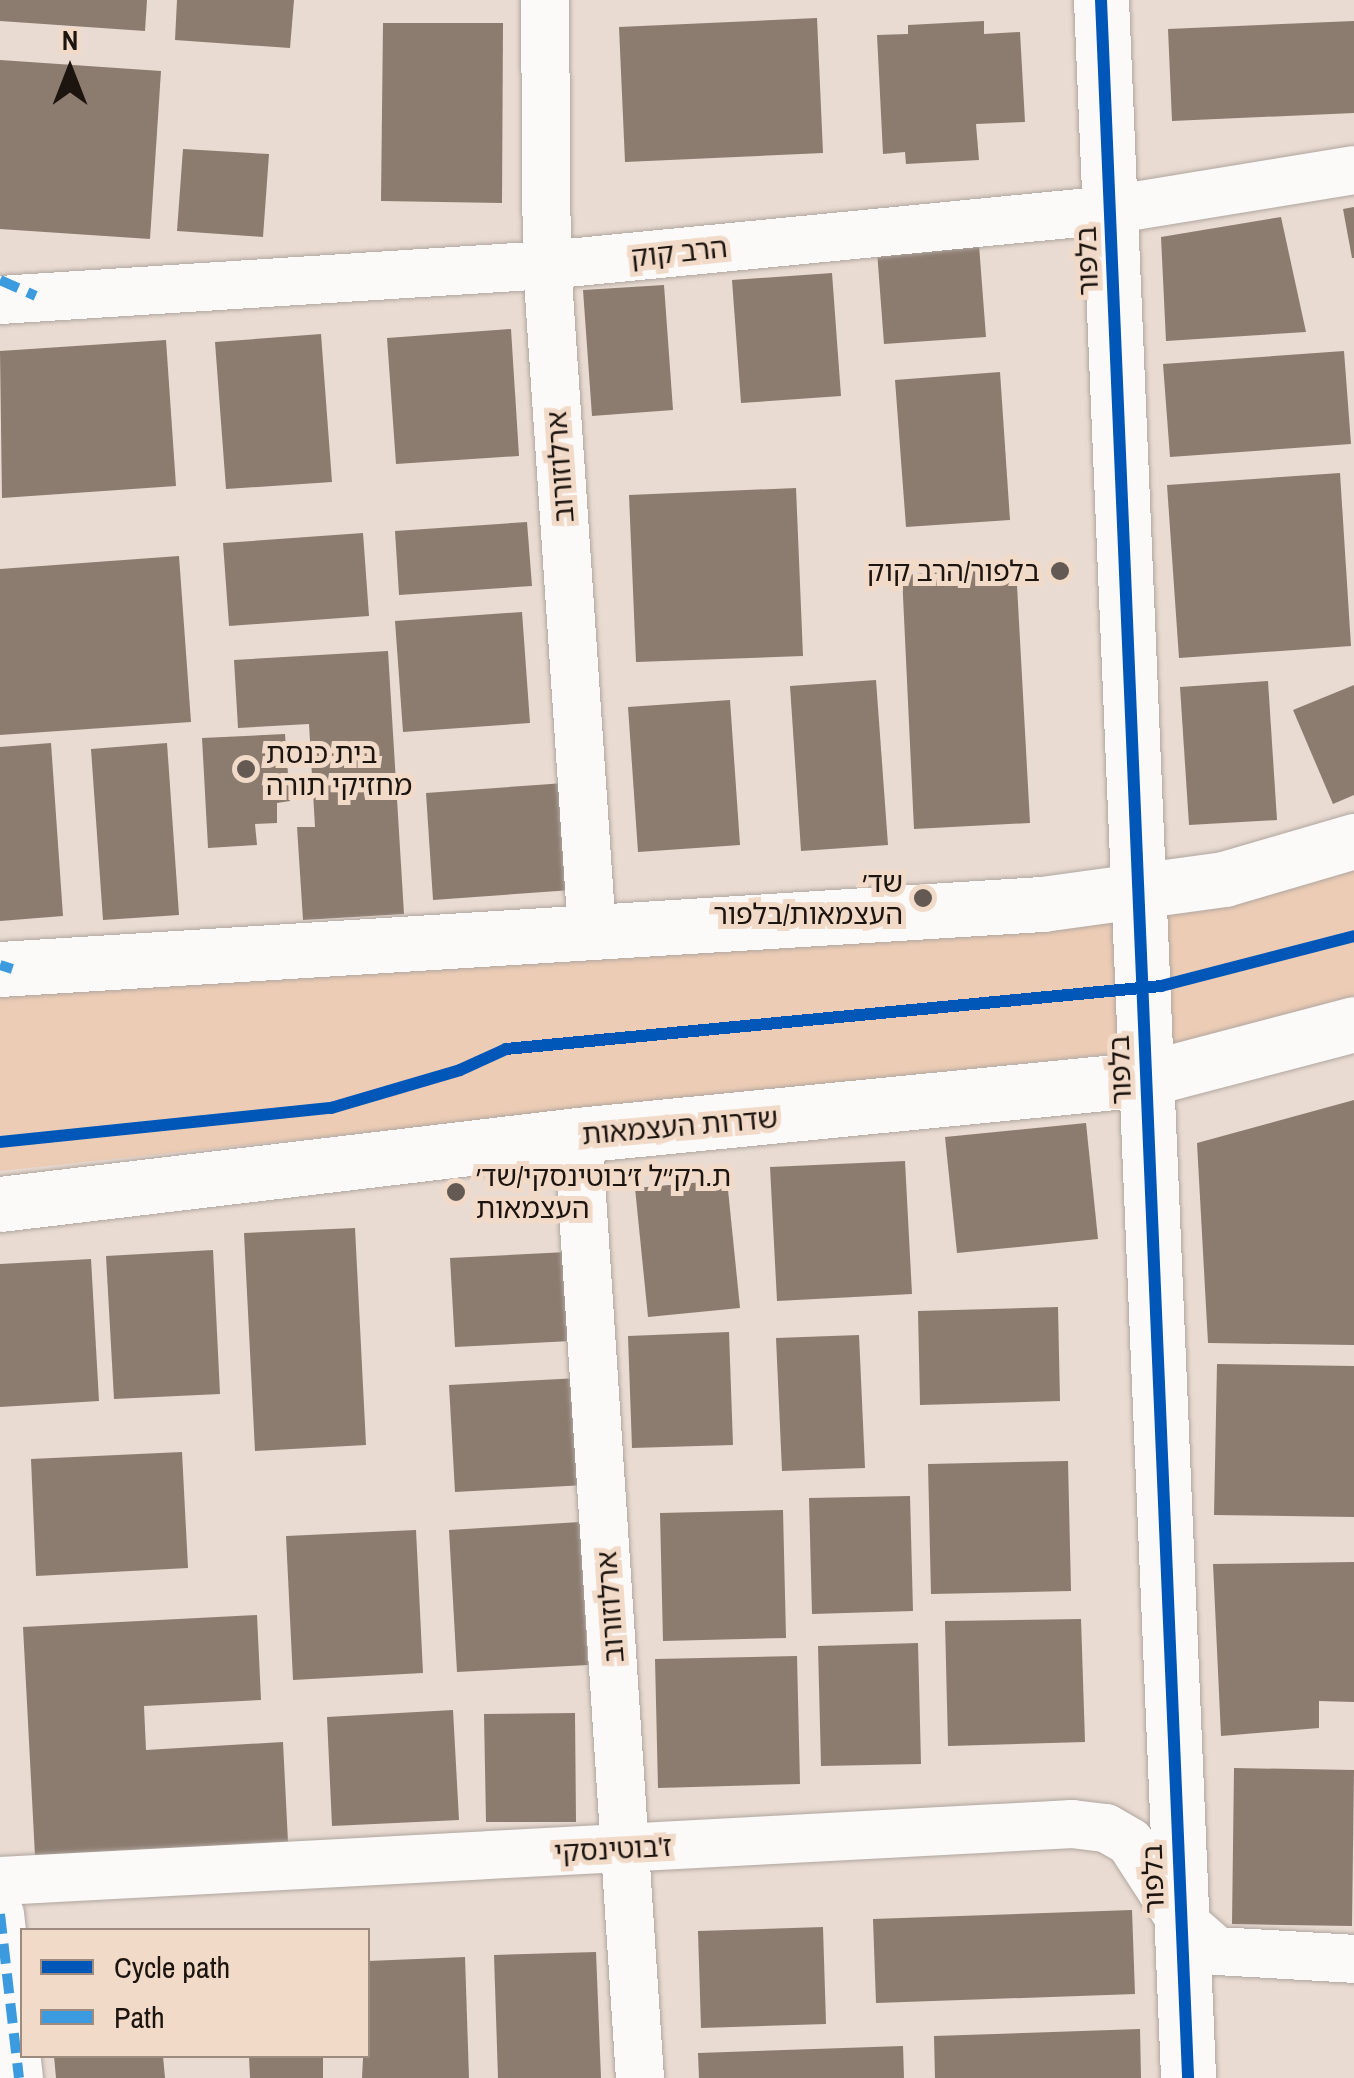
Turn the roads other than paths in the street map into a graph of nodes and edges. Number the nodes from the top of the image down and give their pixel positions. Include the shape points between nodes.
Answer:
1 (545, 0) edge
2 (1101, 0) edge
3 (1354, 170) edge
4 (1110, 210) junction
5 (547, 265) junction
6 (12, 292) edge
7 (1354, 840) edge
8 (1138, 890) junction
9 (592, 932) junction
10 (4, 968) edge
11 (1354, 1024) edge
12 (1145, 1079) junction
13 (578, 1135) junction
14 (0, 1204) edge
15 (626, 1848) junction
16 (0, 1881) edge
17 (0, 1914) edge
18 (1180, 1920) junction
19 (1354, 1959) edge
20 (19, 2078) edge
21 (640, 2078) edge
22 (1188, 2078) edge

1 - 5 street, ארלוזורוב
2 - 4 main road, בלפור
3 - 4 street, הרב קוק
4 - 5 street, הרב קוק
4 - 8 main road, בלפור
5 - 6 street, הרב קוק
5 - 9 street, ארלוזורוב
7 - 8 main road via 1224,878
8 - 9 main road via 1042,904
8 - 12 main road, בלפור
9 - 10 main road
11 - 12 main road, שדרות העצמאות
12 - 13 main road, שדרות העצמאות
12 - 18 main road, בלפור
13 - 14 main road, שדרות העצמאות
13 - 15 street, ארלוזורוב
15 - 16 street, ז'בוטינסקי
15 - 18 street, ז'בוטינסקי via 1072,1824 1106,1828 1147,1862
15 - 21 street, ארלוזורוב
17 - 20 street
18 - 19 street via 1205,1945 1232,1955
18 - 22 main road, בלפור

